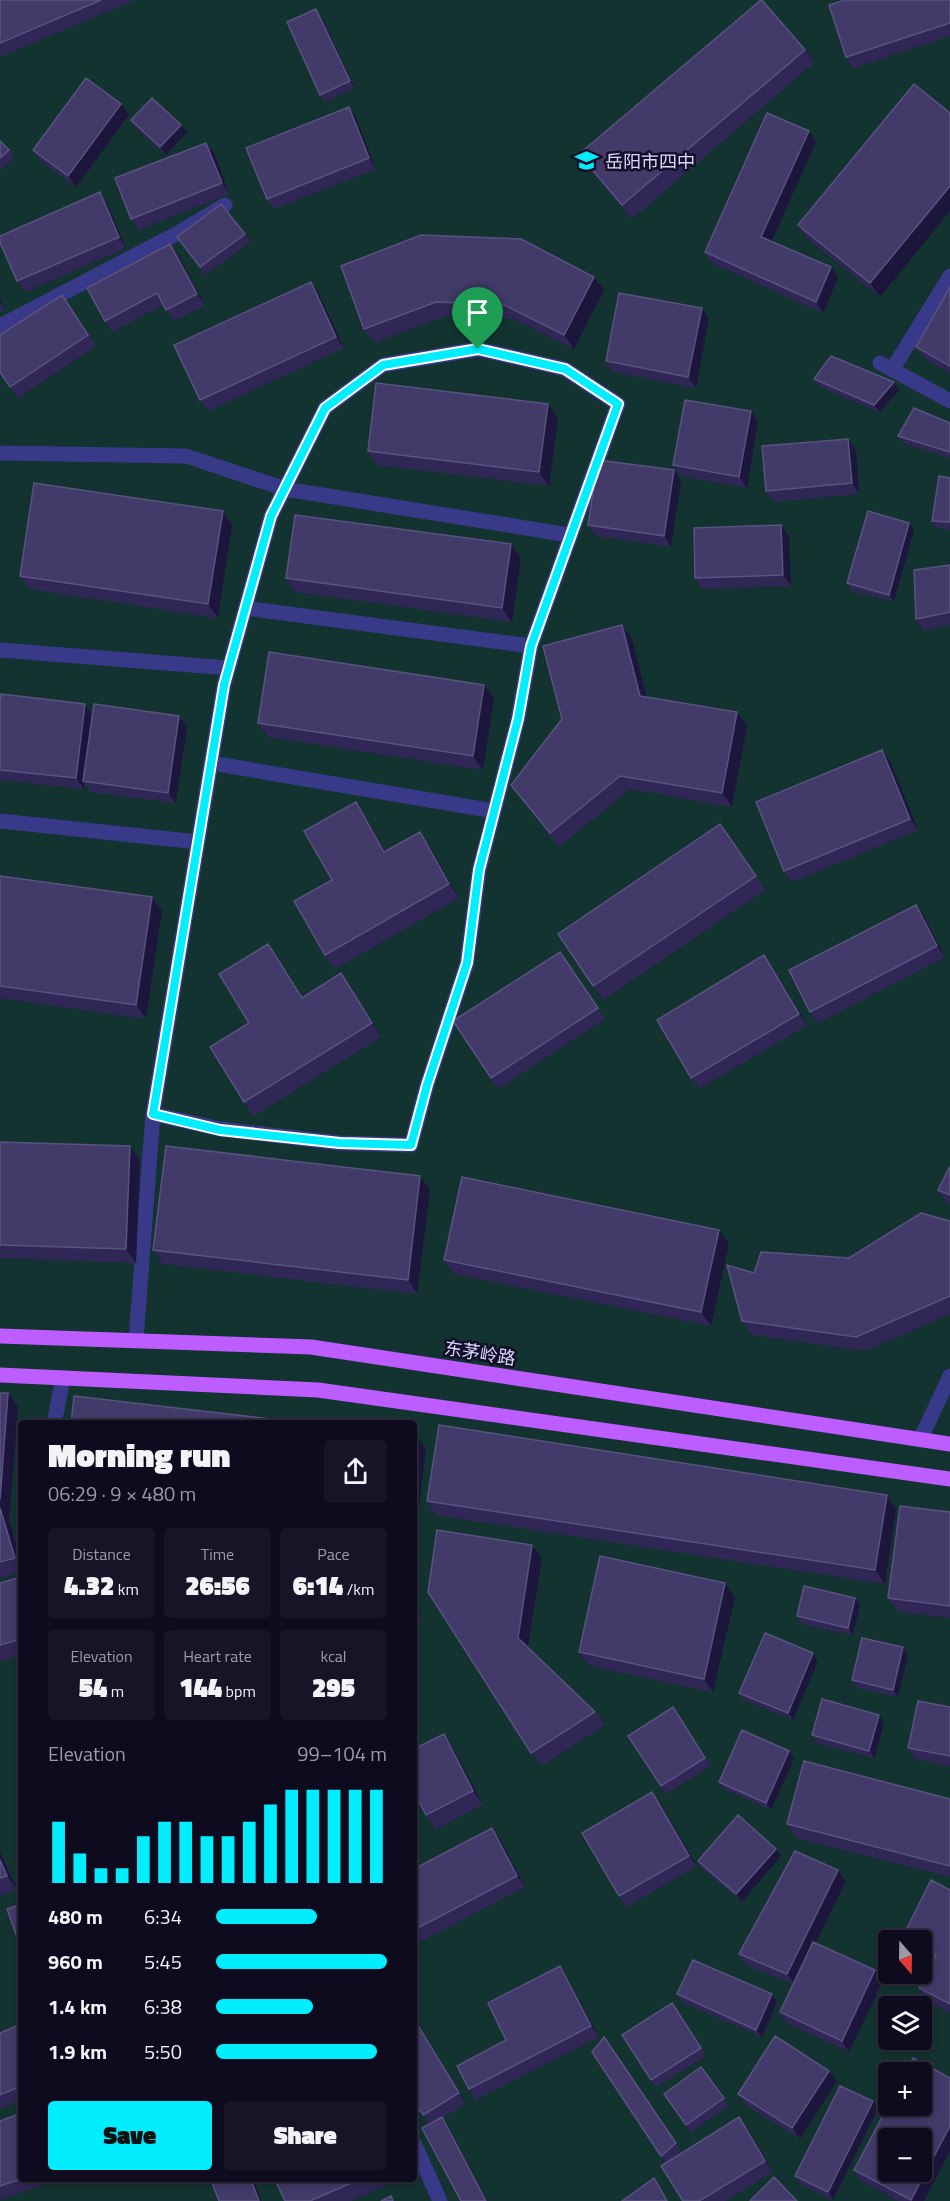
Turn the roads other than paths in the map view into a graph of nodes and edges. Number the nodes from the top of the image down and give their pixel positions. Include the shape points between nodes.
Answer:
1 (225, 206) edge
2 (950, 276) edge
3 (0, 326) edge
4 (950, 401) edge
5 (0, 453) edge
6 (285, 489) junction
7 (569, 535) junction
8 (245, 608) junction
9 (531, 646) junction
10 (0, 650) edge
11 (229, 668) junction
12 (211, 763) junction
13 (494, 811) junction
14 (0, 821) edge
15 (198, 842) junction
16 (153, 1114) junction
17 (0, 1336) edge
18 (135, 1340) junction
19 (0, 1375) edge
20 (950, 1376) edge
21 (63, 1378) junction
22 (55, 1420) edge
23 (920, 1440) junction
24 (950, 1444) edge
25 (950, 1479) edge
26 (417, 2150) edge
27 (440, 2201) edge

1 - 3 street
2 - 4 street via 886,367
5 - 6 street via 186,456
6 - 7 street
6 - 7 street via 325,408 383,365 478,349 565,369 618,404
6 - 8 street via 271,516
7 - 9 street
8 - 9 street
8 - 11 street
9 - 13 street via 518,719
10 - 11 street
11 - 12 street
12 - 13 street
12 - 15 street
13 - 16 street via 479,870 467,963 411,1145 340,1143 220,1130
14 - 15 street
15 - 16 street
16 - 18 street
17 - 18 main road, 东茅岭路
18 - 23 main road, 东茅岭路 via 311,1347
19 - 21 main road
20 - 23 street
21 - 22 street
21 - 25 main road via 318,1390
23 - 24 main road, 东茅岭路
26 - 27 street

